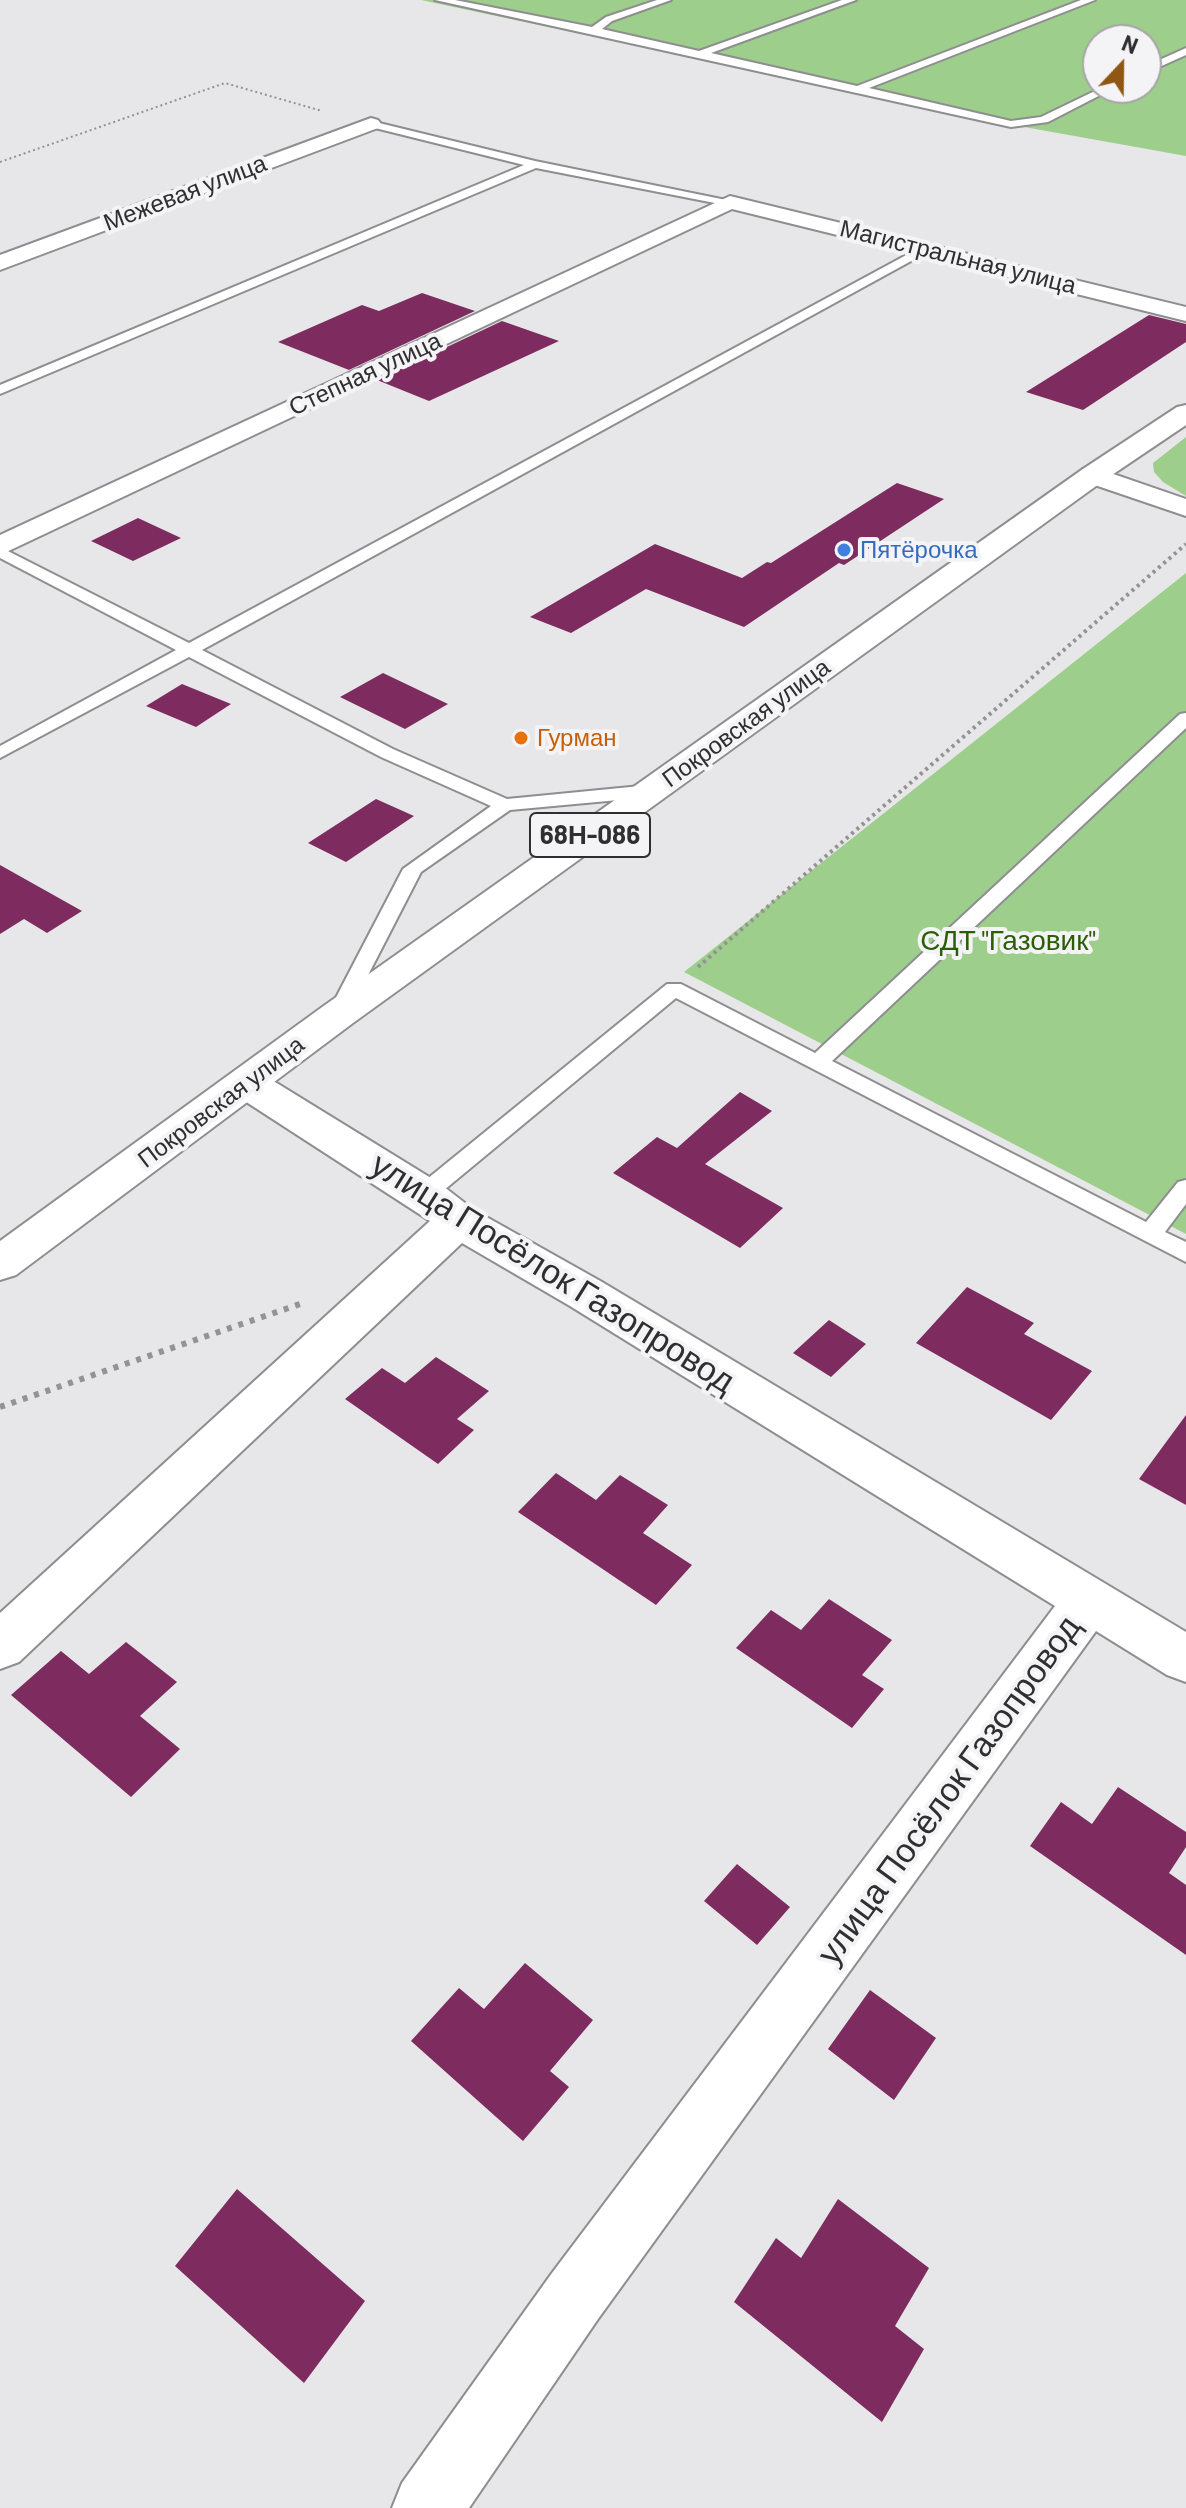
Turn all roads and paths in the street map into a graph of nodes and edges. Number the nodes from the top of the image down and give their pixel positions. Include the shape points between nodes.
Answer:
1 (440, 0) edge
2 (477, 0) edge
3 (666, 0) edge
4 (851, 0) edge
5 (1090, 0) edge
6 (463, 5) junction
7 (594, 30) junction
8 (1186, 51) edge
9 (700, 54) junction
10 (1162, 62) edge
11 (858, 89) junction
12 (1082, 101) edge
13 (371, 124) junction
14 (0, 162) edge
15 (535, 164) junction
16 (730, 202) junction
17 (927, 249) junction
18 (0, 263) edge
19 (1186, 314) edge
20 (0, 390) edge
21 (1186, 413) edge
22 (1093, 475) junction
23 (1186, 508) edge
24 (1186, 544) edge
25 (0, 546) edge
26 (0, 552) edge
27 (189, 652) junction
28 (1186, 718) edge
29 (0, 753) edge
30 (651, 791) junction
31 (505, 805) junction
32 (674, 989) junction
33 (339, 1014) junction
34 (818, 1062) junction
35 (248, 1084) junction
36 (1186, 1188) edge
37 (442, 1208) junction
38 (1150, 1234) junction
39 (1186, 1253) edge
40 (0, 1264) edge
41 (313, 1300) dead end
42 (0, 1407) edge
43 (1089, 1600) junction
44 (0, 1646) edge
45 (1186, 1659) edge
46 (427, 2508) edge

1 - 6 lane
2 - 6 lane
3 - 7 lane via 609,19
4 - 9 lane
5 - 11 lane
6 - 7 lane
7 - 9 lane
8 - 10 lane
9 - 11 lane
11 - 12 lane via 1011,124 1044,120
13 - 14 path via 225,83
13 - 15 lane
13 - 18 street, Межевая улица
15 - 16 lane
15 - 20 lane
16 - 17 street, Магистральная улица
16 - 25 street, Степная улица
17 - 19 street, Магистральная улица
17 - 27 lane
21 - 22 street, Покровская улица / 68Н-086
22 - 23 street
22 - 30 street, Покровская улица / 68Н-086
24 - 32 path
26 - 27 lane
27 - 29 lane
27 - 31 lane via 387,753
28 - 34 lane
30 - 31 lane
30 - 33 street, Покровская улица / 68Н-086
31 - 33 lane via 413,869
32 - 34 lane
32 - 37 lane
33 - 35 street, Покровская улица / 68Н-086
34 - 38 lane
35 - 37 street, улица Посёлок Газопровод
35 - 40 street, Покровская улица / 68Н-086
36 - 38 lane
37 - 43 street, улица Посёлок Газопровод
37 - 44 street via 403,1269
38 - 39 lane
41 - 42 path
43 - 45 street
43 - 46 street, улица Посёлок Газопровод via 575,2296

